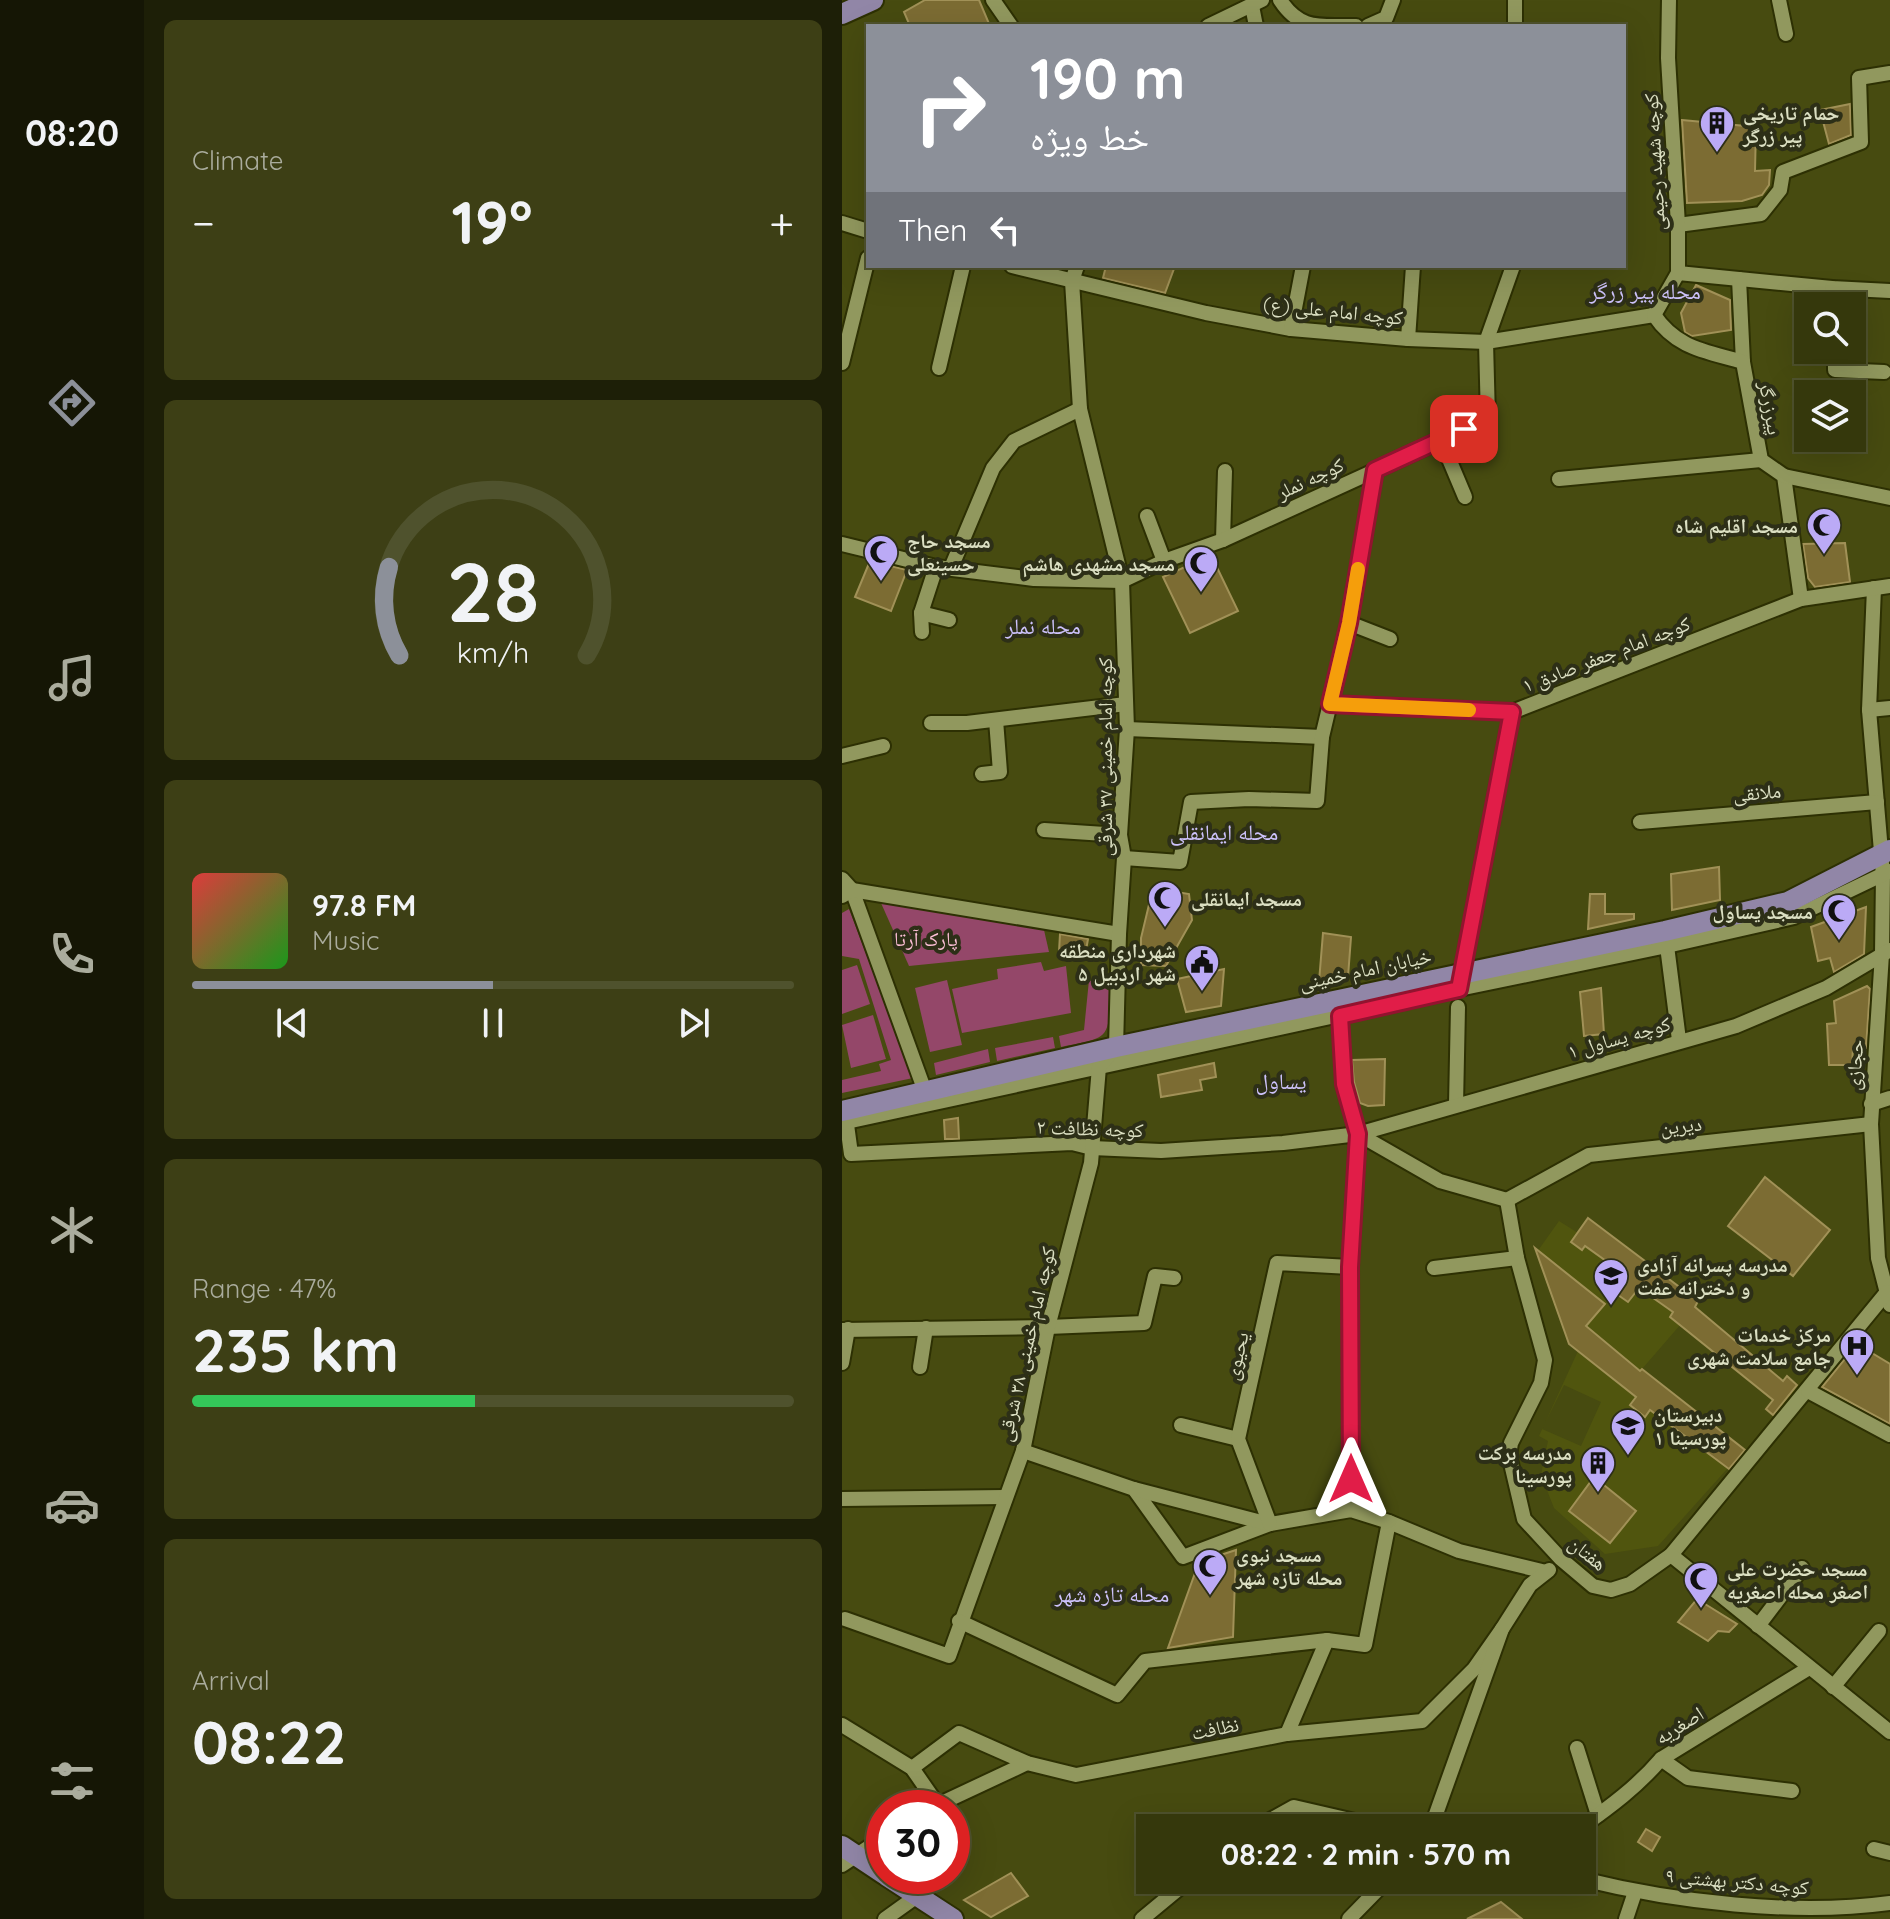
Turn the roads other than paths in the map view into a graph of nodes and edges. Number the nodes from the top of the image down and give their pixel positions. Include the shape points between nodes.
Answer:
1 (873, 0) edge
2 (993, 0) edge
3 (1280, 0) edge
4 (1393, 0) edge
5 (1515, 0) edge
6 (1669, 0) edge
7 (1779, 0) edge
8 (1257, 3) edge
9 (842, 14) edge
10 (1386, 22) edge
11 (1010, 24) edge
12 (1212, 24) edge
13 (1256, 24) edge
14 (1313, 24) edge
15 (1515, 24) edge
16 (1786, 34) dead end
17 (1890, 73) edge
18 (842, 223) edge
19 (1678, 225) junction
20 (866, 230) edge
21 (866, 266) edge
22 (963, 268) edge
23 (1030, 268) edge
24 (1303, 268) edge
25 (1413, 268) edge
26 (1512, 268) edge
27 (1074, 273) edge
28 (1678, 273) junction
29 (1739, 279) junction
30 (1832, 288) junction
31 (1890, 291) edge
32 (1832, 292) edge
33 (1654, 315) junction
34 (1291, 329) junction
35 (1408, 339) junction
36 (1486, 342) junction
37 (1743, 362) junction
38 (842, 363) edge
39 (1835, 364) edge
40 (939, 368) dead end
41 (1884, 372) dead end
42 (1080, 409) junction
43 (1441, 440) junction
44 (1761, 460) junction
45 (1375, 470) junction
46 (1225, 471) dead end
47 (1784, 476) junction
48 (1559, 479) dead end
49 (1465, 497) dead end
50 (1890, 498) edge
51 (1147, 516) dead end
52 (1223, 540) junction
53 (842, 544) edge
54 (1164, 561) junction
55 (944, 568) junction
56 (1122, 581) junction
57 (1890, 586) edge
58 (1874, 588) junction
59 (1801, 599) junction
60 (921, 613) junction
61 (949, 620) dead end
62 (1349, 623) junction
63 (922, 632) dead end
64 (1390, 639) dead end
65 (1126, 704) junction
66 (1330, 704) junction
67 (1890, 708) edge
68 (1869, 710) junction
69 (1512, 712) junction
70 (996, 720) junction
71 (931, 723) dead end
72 (1127, 729) junction
73 (1322, 737) junction
74 (883, 746) dead end
75 (842, 756) edge
76 (982, 774) dead end
77 (1877, 802) junction
78 (1640, 822) dead end
79 (1044, 830) dead end
80 (1120, 835) junction
81 (1124, 858) junction
82 (1886, 863) edge
83 (845, 888) edge
84 (1119, 934) junction
85 (1667, 946) junction
86 (1886, 952) edge
87 (1460, 981) junction
88 (1458, 1007) dead end
89 (1339, 1008) junction
90 (1679, 1040) junction
91 (1116, 1047) junction
92 (1099, 1067) junction
93 (927, 1097) junction
94 (1890, 1098) edge
95 (1871, 1104) junction
96 (1456, 1105) junction
97 (844, 1116) edge
98 (1871, 1124) junction
99 (1358, 1134) junction
100 (1092, 1148) junction
101 (1507, 1200) junction
102 (1884, 1256) edge
103 (1517, 1258) junction
104 (1350, 1267) junction
105 (1434, 1268) dead end
106 (1174, 1278) dead end
107 (1888, 1298) edge
108 (1048, 1327) junction
109 (926, 1328) junction
110 (845, 1330) edge
111 (842, 1363) edge
112 (920, 1367) dead end
113 (1808, 1391) junction
114 (1181, 1425) dead end
115 (1890, 1435) edge
116 (1238, 1439) junction
117 (1023, 1451) junction
118 (1134, 1489) junction
119 (1004, 1497) junction
120 (842, 1499) edge
121 (1351, 1510) junction
122 (1389, 1522) junction
123 (1270, 1524) junction
124 (1671, 1555) junction
125 (1561, 1559) junction
126 (1802, 1568) dead end
127 (1546, 1572) junction
128 (845, 1619) dead end
129 (959, 1621) junction
130 (1758, 1626) junction
131 (1502, 1629) junction
132 (1879, 1631) dead end
133 (1327, 1640) junction
134 (1809, 1668) junction
135 (1833, 1687) junction
136 (843, 1726) edge
137 (1890, 1732) edge
138 (1287, 1734) junction
139 (1577, 1748) dead end
140 (1661, 1759) junction
141 (1027, 1763) junction
142 (912, 1768) junction
143 (925, 1790) edge
144 (969, 1790) edge
145 (1792, 1791) dead end
146 (1281, 1814) edge
147 (1324, 1814) edge
148 (1436, 1814) edge
149 (1598, 1815) joint
150 (866, 1846) edge
151 (1874, 1849) dead end
152 (1890, 1853) edge
153 (847, 1855) edge
154 (866, 1865) edge
155 (1596, 1882) edge
156 (1635, 1892) junction
157 (914, 1894) edge
158 (1172, 1894) edge
159 (1373, 1894) edge
160 (917, 1896) junction
161 (1890, 1903) edge
162 (1755, 1905) junction
163 (944, 1917) edge
164 (885, 1919) edge
165 (1142, 1919) edge
166 (1349, 1919) edge
167 (1626, 1919) edge
168 (1773, 1919) edge

1 - 9 main road
2 - 11 street
3 - 14 street via 1298,21
4 - 10 street
5 - 15 street
6 - 19 street, کوچه شهید رحیمی
7 - 16 street
8 - 12 street
8 - 13 street
17 - 19 street via 1859,78 1861,142 1783,172 1780,190 1761,214
18 - 20 street
19 - 28 street, کوچه شهید رحیمی
21 - 38 street
22 - 40 street
23 - 27 street, کوچه امام علی (ع)
24 - 34 street
25 - 35 street
26 - 36 street
27 - 34 street, کوچه امام علی (ع) via 1206,313
27 - 42 street, کوچه امام خمینی ۳۷ شرقی
28 - 29 street
28 - 33 street, کوچه شهید رحیمی
29 - 30 street
29 - 37 street
30 - 31 street
30 - 32 street
33 - 36 street, کوچه امام علی (ع)
33 - 37 street, پیرزرگر via 1682,344
34 - 35 street, کوچه امام علی (ع)
35 - 36 street, کوچه امام علی (ع)
36 - 43 street, کوچه نملر via 1488,419
37 - 44 street, پیرزرگر
39 - 41 street via 1835,370
42 - 55 street via 1014,441 993,468
42 - 56 street, کوچه امام خمینی ۳۷ شرقی
43 - 45 street, کوچه نملر
43 - 49 street
44 - 47 street, پیرزرگر
44 - 48 street
45 - 52 street, کوچه نملر
45 - 62 street
46 - 52 street
47 - 50 street
47 - 59 street
51 - 54 street
52 - 54 street, کوچه نملر
53 - 55 street
54 - 56 street, کوچه نملر
55 - 56 street via 1034,579
55 - 60 street
56 - 65 street, کوچه امام خمینی ۳۷ شرقی
57 - 58 street, کوچه امام جعفر صادق ۱
58 - 59 street, کوچه امام جعفر صادق ۱
58 - 68 street, حجازی
59 - 69 street, کوچه امام جعفر صادق ۱
60 - 61 street
60 - 63 street
62 - 64 street
62 - 66 street
65 - 70 street
65 - 72 street, کوچه امام خمینی ۳۷ شرقی
66 - 69 street, کوچه امام جعفر صادق ۱
66 - 73 street
67 - 68 street
68 - 77 street, حجازی
69 - 87 street
70 - 71 street
70 - 76 street via 1000,772
72 - 73 street
72 - 80 street, کوچه امام خمینی ۳۷ شرقی
73 - 81 street via 1317,801 1191,802 1180,862
74 - 75 street
77 - 78 street, ملانقی
77 - 82 street, حجازی
79 - 80 street
80 - 81 street, کوچه امام خمینی ۳۷ شرقی
81 - 84 street, کوچه امام خمینی ۳۷ شرقی
82 - 85 street via 1794,917
82 - 86 street, حجازی
82 - 87 main road, خیابان امام خمینی via 1788,902
83 - 84 street
83 - 93 street
84 - 91 street, کوچه امام خمینی ۳۷ شرقی
85 - 87 street
85 - 90 street
86 - 90 street, کوچه یساول ۱ via 1826,988 1736,1026
86 - 95 street, حجازی
87 - 89 main road, خیابان امام خمینی
88 - 96 street
89 - 91 main road, خیابان امام خمینی
89 - 92 street
89 - 99 street via 1344,1084
90 - 96 street, کوچه یساول ۱
91 - 92 street
91 - 93 main road, خیابان امام خمینی
92 - 93 street
92 - 100 street, کوچه امام خمینی ۳۸ شرقی
93 - 97 main road, خیابان امام خمینی
94 - 95 street
95 - 98 street, حجازی
96 - 99 street, کوچه یساول ۱
97 - 100 street, کوچه نظافت ۲ via 851,1154 1072,1143
98 - 101 street, دیرین via 1589,1155
98 - 102 street, حجازی
99 - 100 street, کوچه نظافت ۲ via 1161,1151
99 - 101 street via 1440,1181
99 - 104 street
100 - 108 street, کوچه امام خمینی ۳۸ شرقی
101 - 103 street, هفتان
102 - 107 street, حجازی
103 - 105 street
103 - 125 street, هفتان via 1545,1370 1509,1455 1524,1519
104 - 116 street, یحیوی via 1277,1263
104 - 121 street
106 - 108 street via 1155,1276 1144,1323
107 - 113 street, هفتان
108 - 109 street
108 - 117 street, کوچه امام خمینی ۳۸ شرقی
109 - 110 street
109 - 112 street
110 - 111 street
113 - 115 street
113 - 124 street, هفتان
114 - 116 street
116 - 123 street
117 - 118 street
117 - 119 street, کوچه امام خمینی ۳۸ شرقی
118 - 123 street
118 - 123 street via 1183,1557
119 - 120 street
119 - 129 street, کوچه امام خمینی ۳۸ شرقی
121 - 122 street
121 - 123 street
122 - 127 street via 1459,1551
122 - 133 street via 1365,1645
124 - 125 street, هفتان via 1630,1584 1611,1590 1593,1586
124 - 130 street
125 - 127 street
126 - 130 street
127 - 131 street via 1530,1585
128 - 129 street, کوچه امام خمینی ۳۸ شرقی via 949,1656
129 - 133 street via 1117,1695 1145,1661
130 - 134 street
131 - 138 street, نظافت via 1474,1669 1422,1721
131 - 148 street
132 - 135 street
133 - 138 street
134 - 135 street
134 - 140 street, اصغریه
135 - 137 street
136 - 142 street
138 - 141 street, نظافت via 1076,1775
139 - 149 street
140 - 145 street via 1688,1778
140 - 149 street, اصغریه
141 - 142 street, نظافت via 959,1733
141 - 144 street
142 - 143 street
146 - 147 street via 1294,1807
150 - 153 street
151 - 152 street
153 - 154 main road
155 - 156 street, کوچه دکتر بهشتی ۹
156 - 162 street, کوچه دکتر بهشتی ۹
156 - 167 street
157 - 160 main road
158 - 165 street
159 - 166 street
160 - 163 main road
160 - 164 street
161 - 162 street, کوچه دکتر بهشتی ۹
162 - 168 street

